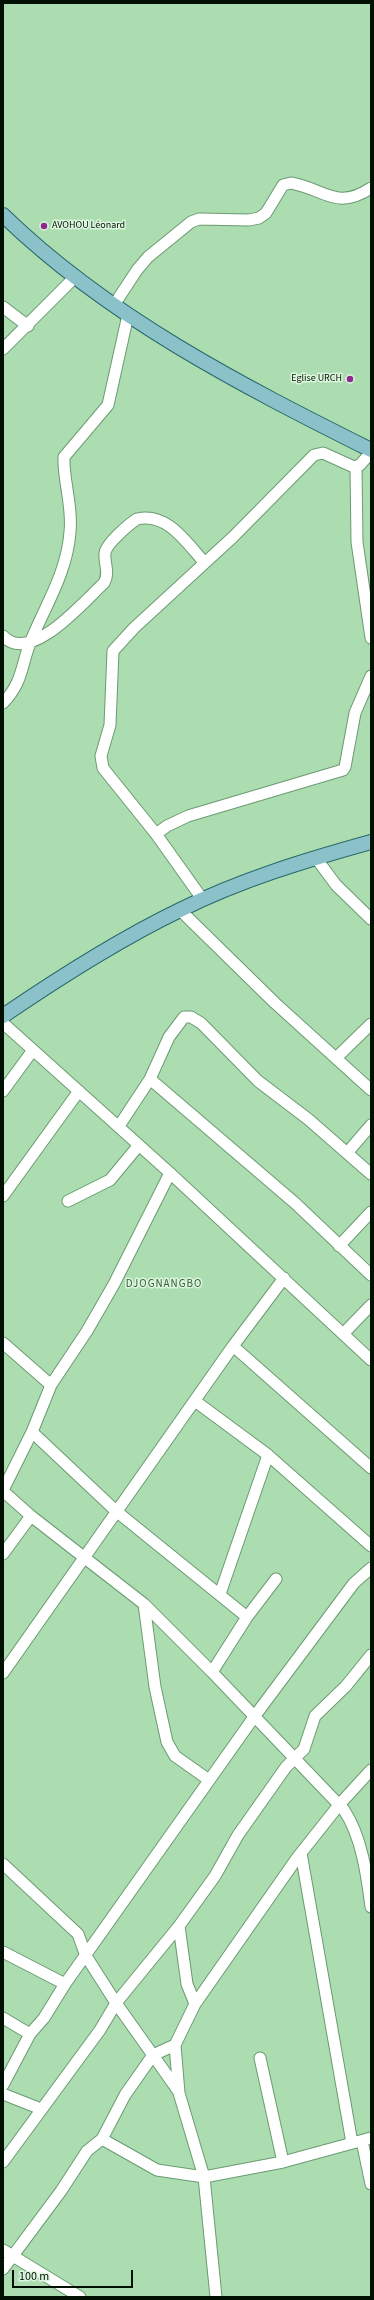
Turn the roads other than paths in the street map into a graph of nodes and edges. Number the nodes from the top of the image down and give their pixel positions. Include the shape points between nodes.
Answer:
1 (371, 188) edge
2 (3, 215) edge
3 (76, 276) junction
4 (114, 305) junction
5 (3, 307) edge
6 (128, 315) junction
7 (28, 326) junction
8 (3, 349) edge
9 (371, 451) edge
10 (356, 467) junction
11 (204, 562) junction
12 (3, 636) edge
13 (371, 638) edge
14 (30, 643) junction
15 (371, 676) edge
16 (3, 703) edge
17 (156, 834) junction
18 (371, 842) edge
19 (316, 858) junction
20 (203, 900) junction
21 (180, 910) junction
22 (371, 919) edge
23 (3, 1016) edge
24 (3, 1023) edge
25 (371, 1024) edge
26 (33, 1050) junction
27 (336, 1058) junction
28 (150, 1079) junction
29 (371, 1090) edge
30 (3, 1091) edge
31 (79, 1091) junction
32 (371, 1125) edge
33 (119, 1126) junction
34 (139, 1145) junction
35 (346, 1153) junction
36 (170, 1172) junction
37 (371, 1174) edge
38 (3, 1196) edge
39 (68, 1201) dead end
40 (371, 1212) edge
41 (339, 1246) junction
42 (371, 1275) edge
43 (284, 1278) junction
44 (371, 1305) edge
45 (343, 1334) junction
46 (3, 1343) edge
47 (233, 1346) junction
48 (371, 1360) edge
49 (51, 1385) junction
50 (195, 1401) junction
51 (32, 1432) junction
52 (268, 1455) junction
53 (371, 1468) edge
54 (3, 1491) edge
55 (116, 1511) junction
56 (31, 1516) junction
57 (371, 1546) edge
58 (3, 1554) edge
59 (85, 1558) junction
60 (371, 1568) edge
61 (276, 1579) dead end
62 (220, 1594) junction
63 (144, 1604) junction
64 (247, 1617) junction
65 (371, 1655) edge
66 (212, 1672) junction
67 (3, 1673) edge
68 (254, 1717) junction
69 (294, 1759) junction
70 (371, 1770) edge
71 (210, 1780) junction
72 (339, 1805) junction
73 (300, 1853) junction
74 (4, 1868) edge
75 (370, 1893) edge
76 (371, 1907) edge
77 (180, 1926) junction
78 (3, 1952) edge
79 (86, 1956) junction
80 (65, 1984) junction
81 (116, 2003) junction
82 (195, 2004) junction
83 (3, 2018) edge
84 (30, 2034) junction
85 (175, 2045) junction
86 (153, 2054) junction
87 (260, 2058) dead end
88 (3, 2084) edge
89 (179, 2093) junction
90 (3, 2094) edge
91 (41, 2110) junction
92 (102, 2139) junction
93 (362, 2141) edge
94 (3, 2162) edge
95 (283, 2162) junction
96 (204, 2177) junction
97 (370, 2178) edge
98 (3, 2250) edge
99 (14, 2256) junction
100 (3, 2269) edge
101 (80, 2297) edge
102 (216, 2297) edge

1 - 4 street via 352,198 338,200 291,183 283,185 266,213 259,218 195,219 148,257
2 - 3 main road
3 - 4 main road
3 - 7 street
4 - 6 main road
5 - 7 street
6 - 9 main road via 159,336
6 - 14 street via 108,405 64,457 71,512 68,550 49,605
7 - 8 street
9 - 10 street
10 - 11 street via 323,453 314,455 233,537
10 - 13 street via 358,542
11 - 14 street via 178,532 157,518 137,519 107,547 105,555 108,574 104,583 54,630
11 - 17 street via 185,583 134,628 113,655 110,725 101,756 102,765 108,776
12 - 14 street via 10,642
14 - 16 street via 16,686
15 - 17 street via 354,713 345,767 342,770 188,816
17 - 20 street
18 - 19 main road
19 - 20 main road
19 - 22 street via 336,885
20 - 21 main road
21 - 23 main road via 79,965
21 - 27 street
24 - 26 street
25 - 27 street
26 - 30 street
26 - 31 street
27 - 29 street
28 - 33 street
28 - 35 street via 175,1027 184,1017 191,1017 201,1023 263,1085
28 - 41 street via 295,1203
31 - 33 street
31 - 38 street
32 - 35 street
33 - 34 street
34 - 36 street
34 - 39 street via 110,1180
35 - 37 street
36 - 43 street
36 - 49 street via 114,1284
40 - 41 street
41 - 42 street
43 - 45 street
43 - 47 street
44 - 45 street
45 - 48 street
46 - 49 street
47 - 50 street
47 - 53 street
49 - 51 street
50 - 52 street
50 - 55 street
51 - 54 street
51 - 55 street
52 - 57 street
52 - 62 street
54 - 56 street
55 - 59 street
55 - 62 street
56 - 58 street
56 - 59 street
59 - 63 street
59 - 67 street
60 - 68 street via 354,1583
61 - 64 street
62 - 64 street
63 - 66 street
63 - 71 street via 154,1687 167,1742 175,1756
64 - 66 street
65 - 69 street via 346,1686 314,1716 307,1744
66 - 68 street
68 - 69 street
68 - 71 street
69 - 72 street
69 - 77 street via 238,1835
70 - 72 street
71 - 79 street
72 - 73 street
72 - 75 street via 349,1817 356,1834
73 - 82 street
73 - 93 street
74 - 79 street via 78,1934
75 - 76 street
77 - 81 street
77 - 82 street via 187,1984
78 - 80 street
79 - 80 street
79 - 81 street
80 - 84 street via 44,2018
81 - 86 street
81 - 91 street via 100,2030
82 - 85 street
83 - 84 street
84 - 88 street
85 - 86 street
85 - 89 street
86 - 89 street
86 - 92 street via 125,2095
87 - 95 street
89 - 96 street
90 - 91 street
91 - 94 street
92 - 96 street via 157,2170
92 - 99 street via 94,2144 75,2166 61,2191
93 - 95 street
93 - 97 street
95 - 96 street
96 - 102 street
98 - 99 street
99 - 100 street
99 - 101 street

